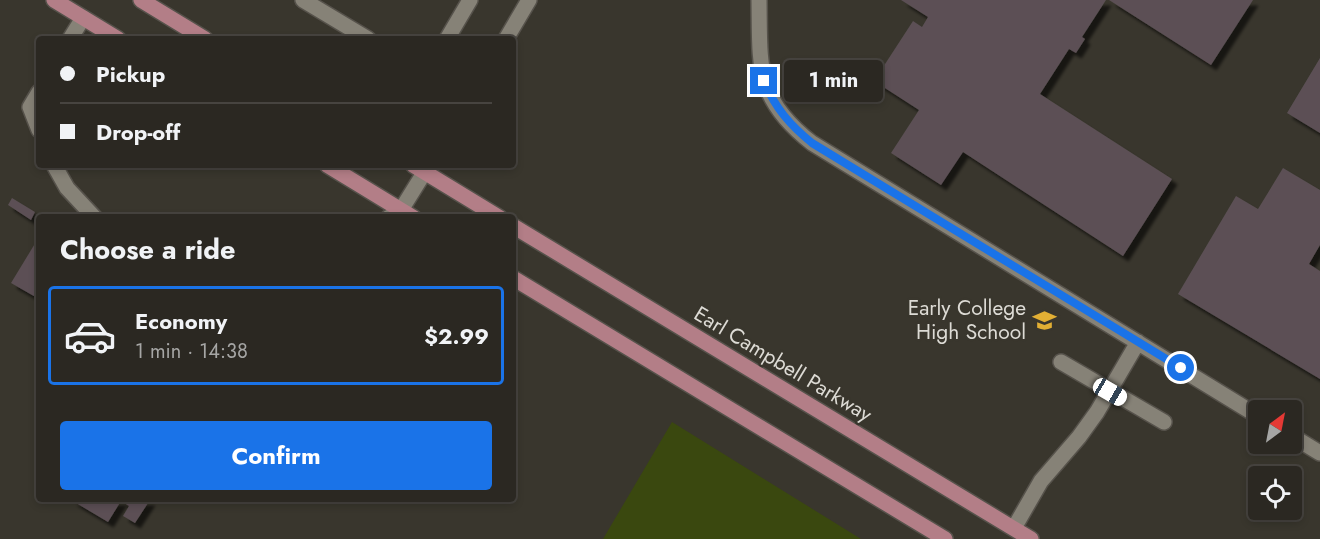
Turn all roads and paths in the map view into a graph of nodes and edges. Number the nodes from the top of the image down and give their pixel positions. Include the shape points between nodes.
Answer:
1 (54, 0) edge
2 (141, 0) edge
3 (303, 0) edge
4 (470, 0) edge
5 (529, 0) edge
6 (759, 0) edge
7 (83, 18) junction
8 (72, 36) edge
9 (113, 36) edge
10 (200, 36) edge
11 (363, 36) edge
12 (449, 36) edge
13 (508, 36) edge
14 (36, 97) edge
15 (36, 122) edge
16 (56, 168) edge
17 (331, 168) edge
18 (422, 168) edge
19 (424, 168) edge
20 (91, 214) edge
21 (398, 214) edge
22 (402, 214) edge
23 (494, 214) edge
24 (516, 228) edge
25 (516, 280) edge
26 (1138, 342) junction
27 (1061, 362) dead end
28 (1110, 392) junction
29 (1248, 410) edge
30 (1164, 422) dead end
31 (1302, 442) edge
32 (1320, 453) edge
33 (1014, 528) junction
34 (945, 539) edge
35 (1031, 539) edge

1 - 7 main road
2 - 10 main road
3 - 11 street
4 - 12 street
5 - 13 street
6 - 26 street via 764,81 782,116 797,131
7 - 8 street
7 - 9 main road
14 - 15 street via 30,107
16 - 20 street via 67,188
17 - 21 main road
18 - 22 street
19 - 23 main road
24 - 33 main road, Earl Campbell Parkway
25 - 34 main road
26 - 28 street
26 - 29 street
27 - 28 street
28 - 30 street
28 - 33 street via 1089,425 1041,481
31 - 32 street
33 - 35 main road, Earl Campbell Parkway

